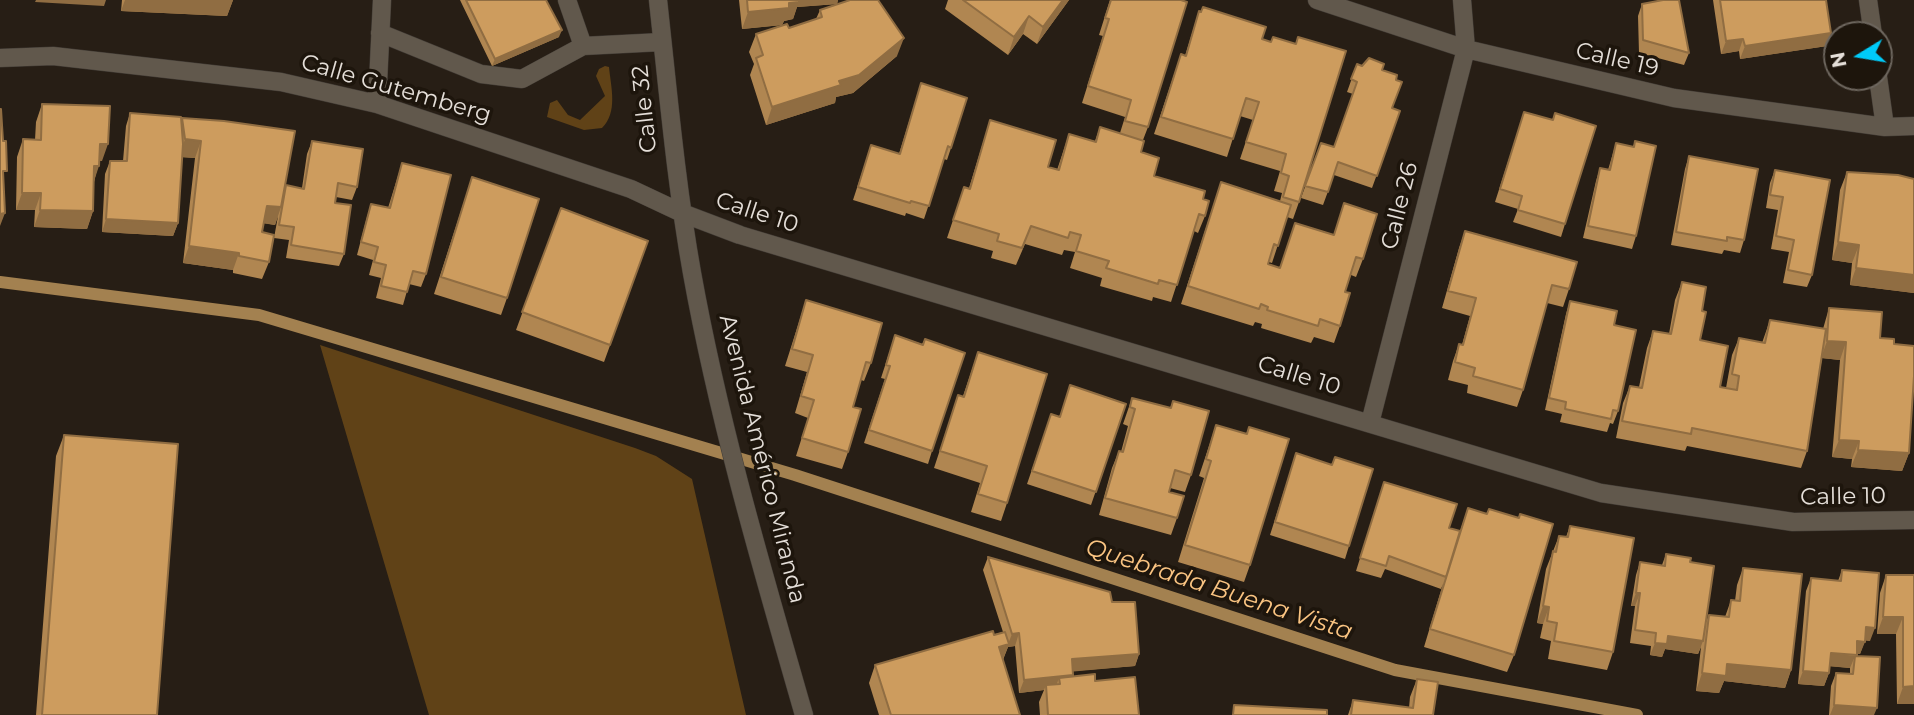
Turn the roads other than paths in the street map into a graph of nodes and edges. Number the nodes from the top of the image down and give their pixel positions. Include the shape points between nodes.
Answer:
1 (382, 0) edge
2 (567, 0) edge
3 (658, 0) edge
4 (1317, 0) edge
5 (1462, 0) edge
6 (1868, 0) edge
7 (1871, 21) edge
8 (380, 33) junction
9 (662, 41) junction
10 (583, 46) junction
11 (1466, 49) junction
12 (0, 58) edge
13 (1880, 91) edge
14 (377, 104) junction
15 (1914, 126) edge
16 (1885, 127) junction
17 (682, 213) junction
18 (1370, 423) junction
19 (1914, 520) edge
20 (804, 715) edge

1 - 8 street
2 - 10 street
3 - 9 street, Calle 32
4 - 11 street, Calle 19
5 - 11 street, Calle 26
6 - 7 street
8 - 10 street via 481,74 522,79
8 - 14 street
9 - 10 street
9 - 17 street, Calle 32
11 - 16 street, Calle 19 via 1674,98
11 - 18 street, Calle 26
12 - 14 street, Calle Gutemberg via 53,57 281,82
13 - 16 street
14 - 17 street, Calle Gutemberg via 631,189
15 - 16 street, Calle 19
17 - 18 street, Calle 10 via 740,235
17 - 20 street, Avenida Américo Miranda via 741,496
18 - 19 street, Calle 10 via 1601,493 1793,522

